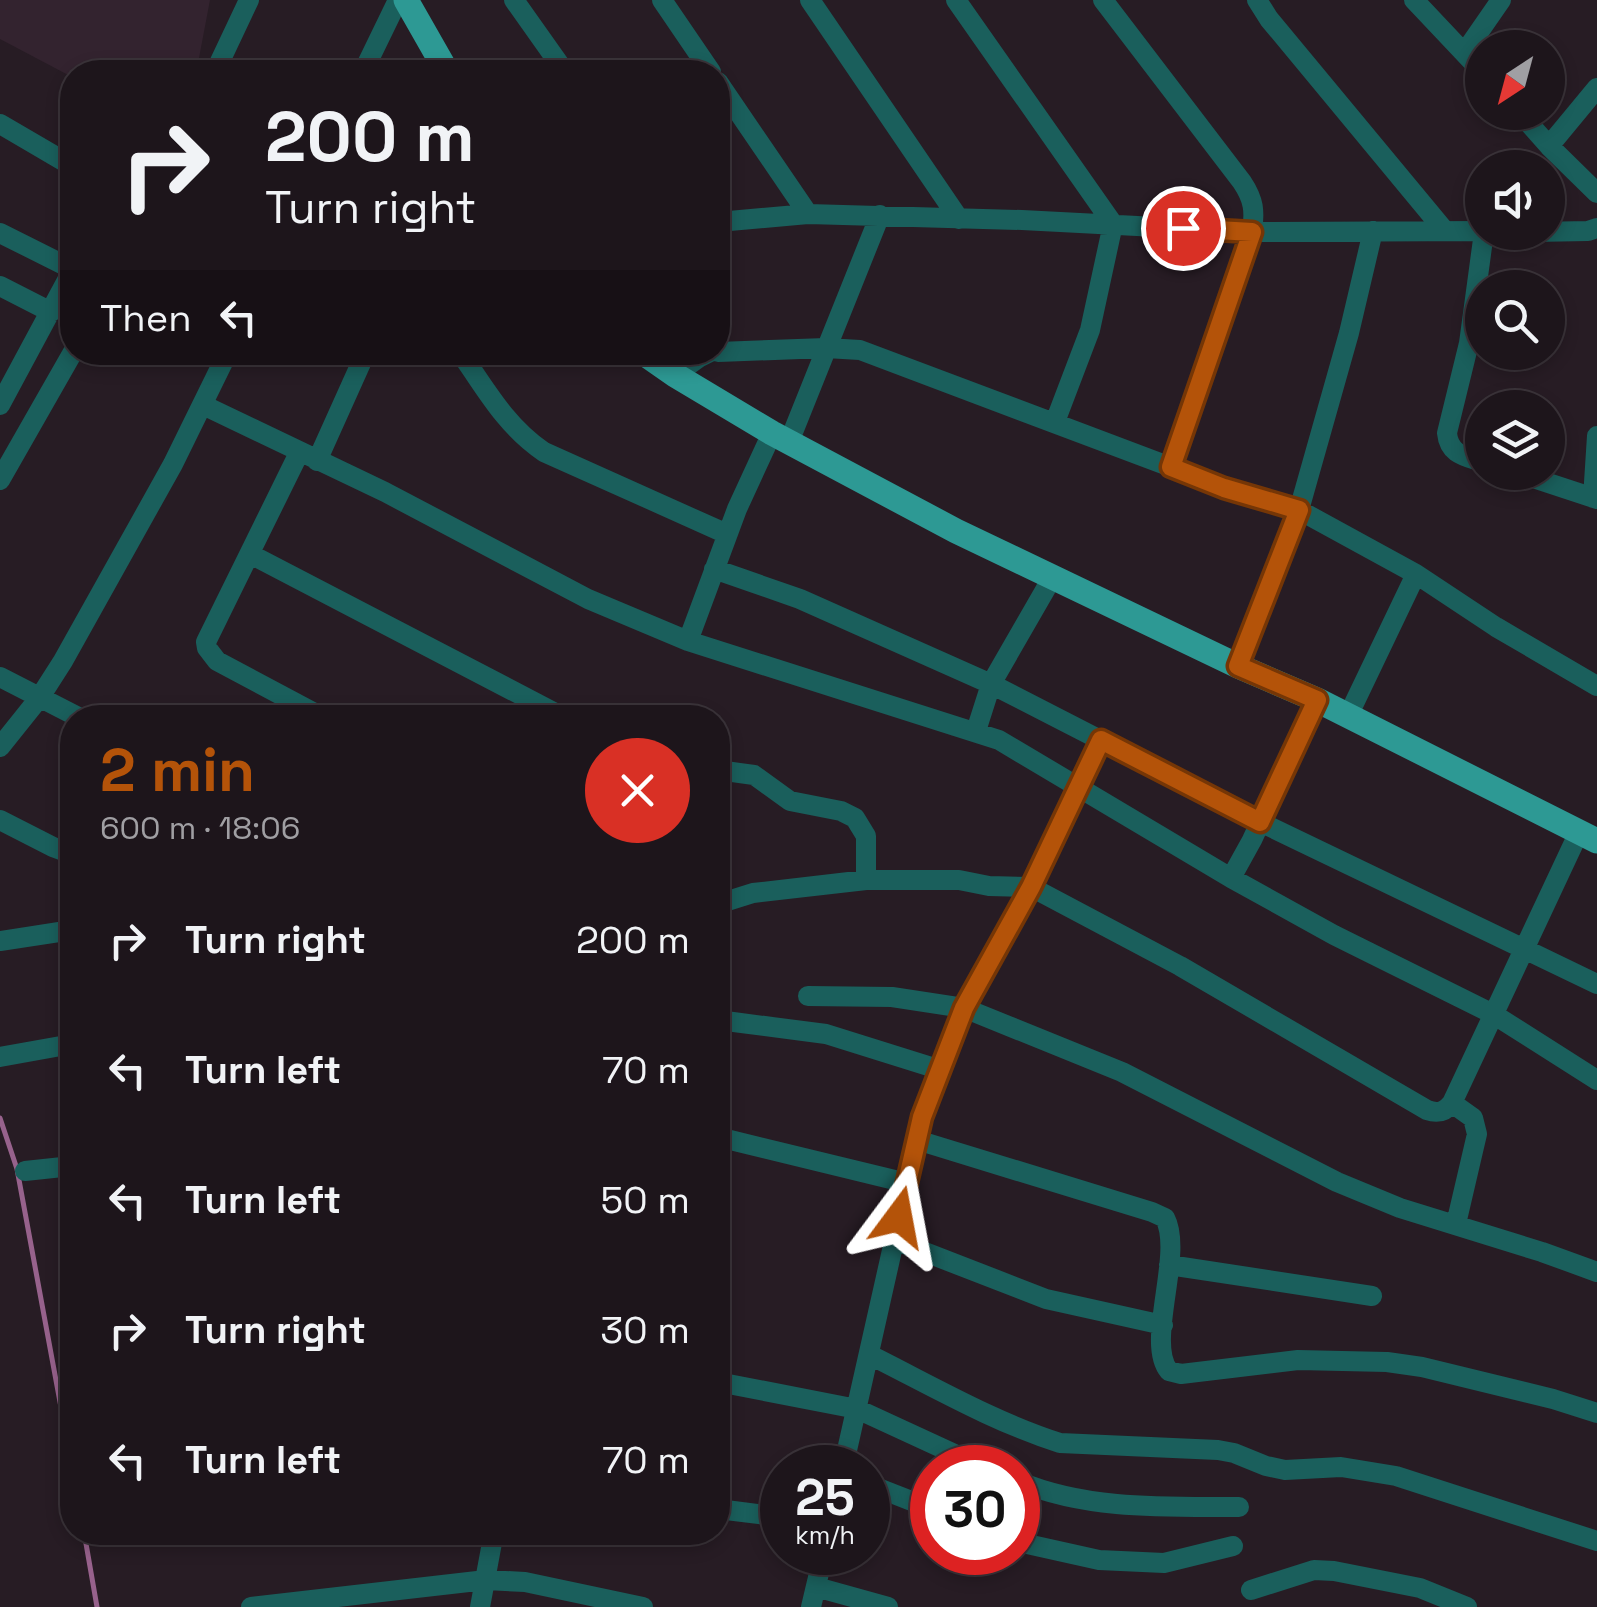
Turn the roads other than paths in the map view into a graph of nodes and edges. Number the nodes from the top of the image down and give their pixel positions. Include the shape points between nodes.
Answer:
1 (248, 0) edge
2 (402, 0) edge
3 (514, 0) edge
4 (662, 0) edge
5 (810, 0) edge
6 (956, 0) edge
7 (1103, 0) edge
8 (1257, 0) edge
9 (1414, 0) edge
10 (1501, 0) edge
11 (1480, 30) edge
12 (1465, 52) edge
13 (220, 60) edge
14 (370, 60) edge
15 (440, 60) edge
16 (556, 60) edge
17 (703, 60) edge
18 (1597, 88) edge
19 (730, 100) edge
20 (0, 124) edge
21 (1535, 130) edge
22 (1549, 146) junction
23 (60, 159) edge
24 (1597, 193) edge
25 (808, 214) junction
26 (880, 216) junction
27 (960, 218) junction
28 (730, 221) edge
29 (1113, 224) junction
30 (1597, 228) edge
31 (1444, 230) junction
32 (1373, 231) junction
33 (1465, 231) edge
34 (1565, 231) edge
35 (1252, 232) junction
36 (0, 233) edge
37 (1481, 250) edge
38 (60, 264) edge
39 (0, 286) edge
40 (60, 294) edge
41 (51, 312) junction
42 (826, 348) junction
43 (730, 351) edge
44 (66, 365) edge
45 (222, 365) edge
46 (359, 365) edge
47 (469, 365) edge
48 (660, 365) edge
49 (689, 365) edge
50 (675, 376) junction
51 (0, 404) edge
52 (203, 405) junction
53 (1055, 422) junction
54 (1597, 436) edge
55 (780, 437) junction
56 (308, 456) junction
57 (1465, 456) edge
58 (1171, 467) junction
59 (0, 480) edge
60 (1565, 489) edge
61 (1595, 499) edge
62 (1299, 510) junction
63 (728, 534) junction
64 (250, 554) junction
65 (714, 569) junction
66 (1416, 574) junction
67 (1052, 578) junction
68 (688, 641) junction
69 (1238, 666) junction
70 (0, 678) edge
71 (991, 684) junction
72 (1597, 686) edge
73 (40, 697) junction
74 (1317, 700) junction
75 (300, 705) edge
76 (540, 705) edge
77 (60, 708) edge
78 (1348, 716) junction
79 (976, 731) junction
80 (1101, 740) junction
81 (0, 747) edge
82 (730, 772) edge
83 (1079, 788) junction
84 (0, 820) edge
85 (1260, 822) junction
86 (1591, 834) edge
87 (60, 849) edge
88 (1231, 878) junction
89 (866, 880) junction
90 (1031, 887) junction
91 (730, 900) edge
92 (60, 932) edge
93 (0, 941) edge
94 (1526, 950) junction
95 (1597, 984) edge
96 (808, 996) dead end
97 (964, 1008) junction
98 (1493, 1014) junction
99 (730, 1022) edge
100 (60, 1046) edge
101 (0, 1057) edge
102 (940, 1070) junction
103 (1597, 1080) edge
104 (1452, 1103) junction
105 (730, 1140) edge
106 (917, 1140) junction
107 (60, 1167) edge
108 (24, 1171) dead end
109 (906, 1183) junction
110 (1456, 1224) junction
111 (894, 1240) junction
112 (1168, 1265) junction
113 (1597, 1272) edge
114 (1372, 1296) dead end
115 (1162, 1325) junction
116 (870, 1355) junction
117 (730, 1384) edge
118 (857, 1409) junction
119 (1597, 1413) edge
120 (848, 1445) edge
121 (936, 1445) edge
122 (1040, 1491) edge
123 (1239, 1507) dead end
124 (730, 1510) edge
125 (760, 1514) edge
126 (1597, 1541) edge
127 (492, 1545) edge
128 (1233, 1546) dead end
129 (1040, 1547) edge
130 (486, 1580) junction
131 (1420, 1588) junction
132 (1250, 1590) dead end
133 (814, 1597) edge
134 (251, 1607) edge
135 (480, 1607) edge
136 (643, 1607) edge
137 (888, 1607) edge
138 (1404, 1607) edge
139 (1467, 1607) edge

1 - 13 street
2 - 14 street
2 - 15 main road
3 - 16 street
4 - 17 street
5 - 27 street
6 - 29 street
7 - 35 street via 1252,196
8 - 31 street
9 - 12 street
10 - 11 street
18 - 22 street
19 - 25 street
20 - 23 street
21 - 22 street
22 - 24 street
25 - 26 street
25 - 28 street
26 - 27 street
26 - 42 street
27 - 29 street
29 - 35 street
29 - 53 street via 1090,330
30 - 34 street
31 - 32 street
31 - 33 street
32 - 35 street
32 - 62 street
35 - 58 street
36 - 38 street
37 - 57 street via 1469,344 1446,433 1448,444
39 - 41 street
40 - 41 street
41 - 51 street
42 - 43 street
42 - 53 street via 860,350
42 - 55 street
44 - 59 street
45 - 52 street
46 - 56 street
47 - 63 street via 510,423 544,452
48 - 50 main road
49 - 50 street
50 - 55 main road
52 - 56 street
52 - 73 street
53 - 58 street
54 - 61 street
55 - 63 street
55 - 67 main road
56 - 64 street
56 - 68 street via 588,599
58 - 62 street
60 - 61 street
62 - 66 street
62 - 69 street
63 - 65 street
64 - 75 street via 207,648 217,661
64 - 76 street
65 - 68 street
65 - 71 street via 800,599
66 - 72 street
66 - 78 street
67 - 69 main road
67 - 71 street
68 - 79 street
69 - 74 main road
70 - 73 street
71 - 79 street
71 - 80 street
73 - 77 street
73 - 81 street
74 - 78 main road
74 - 85 street
78 - 86 main road
79 - 83 street
80 - 83 street
80 - 85 street
82 - 89 street via 754,775 790,802 855,818 866,836
83 - 88 street
83 - 90 street
84 - 87 street
85 - 88 street
85 - 94 street
86 - 94 street
88 - 98 street
89 - 90 street
89 - 91 street
90 - 97 street
90 - 104 street via 1427,1110 1440,1112
92 - 93 street
94 - 95 street
94 - 98 street
96 - 97 street via 892,997
97 - 102 street
97 - 110 street via 1122,1072 1337,1182
98 - 103 street
98 - 104 street
99 - 102 street via 826,1034
100 - 101 street
102 - 106 street
104 - 110 street via 1473,1118 1477,1134
105 - 109 street
106 - 109 street
106 - 112 street via 1160,1214 1168,1224
107 - 108 street
109 - 111 street
110 - 113 street
111 - 115 street via 1046,1299
111 - 116 street
112 - 114 street
112 - 115 street
115 - 119 street via 1162,1361 1174,1373 1298,1360 1388,1362
116 - 118 street
116 - 126 street via 1060,1443 1218,1450 1285,1470 1396,1476
117 - 118 street
118 - 120 street
118 - 121 street
122 - 123 street via 1137,1506
124 - 125 street
127 - 130 street
128 - 129 street via 1164,1562 1099,1560
130 - 134 street
130 - 135 street
130 - 136 street
131 - 132 street via 1314,1570
131 - 138 street
131 - 139 street
133 - 137 street

